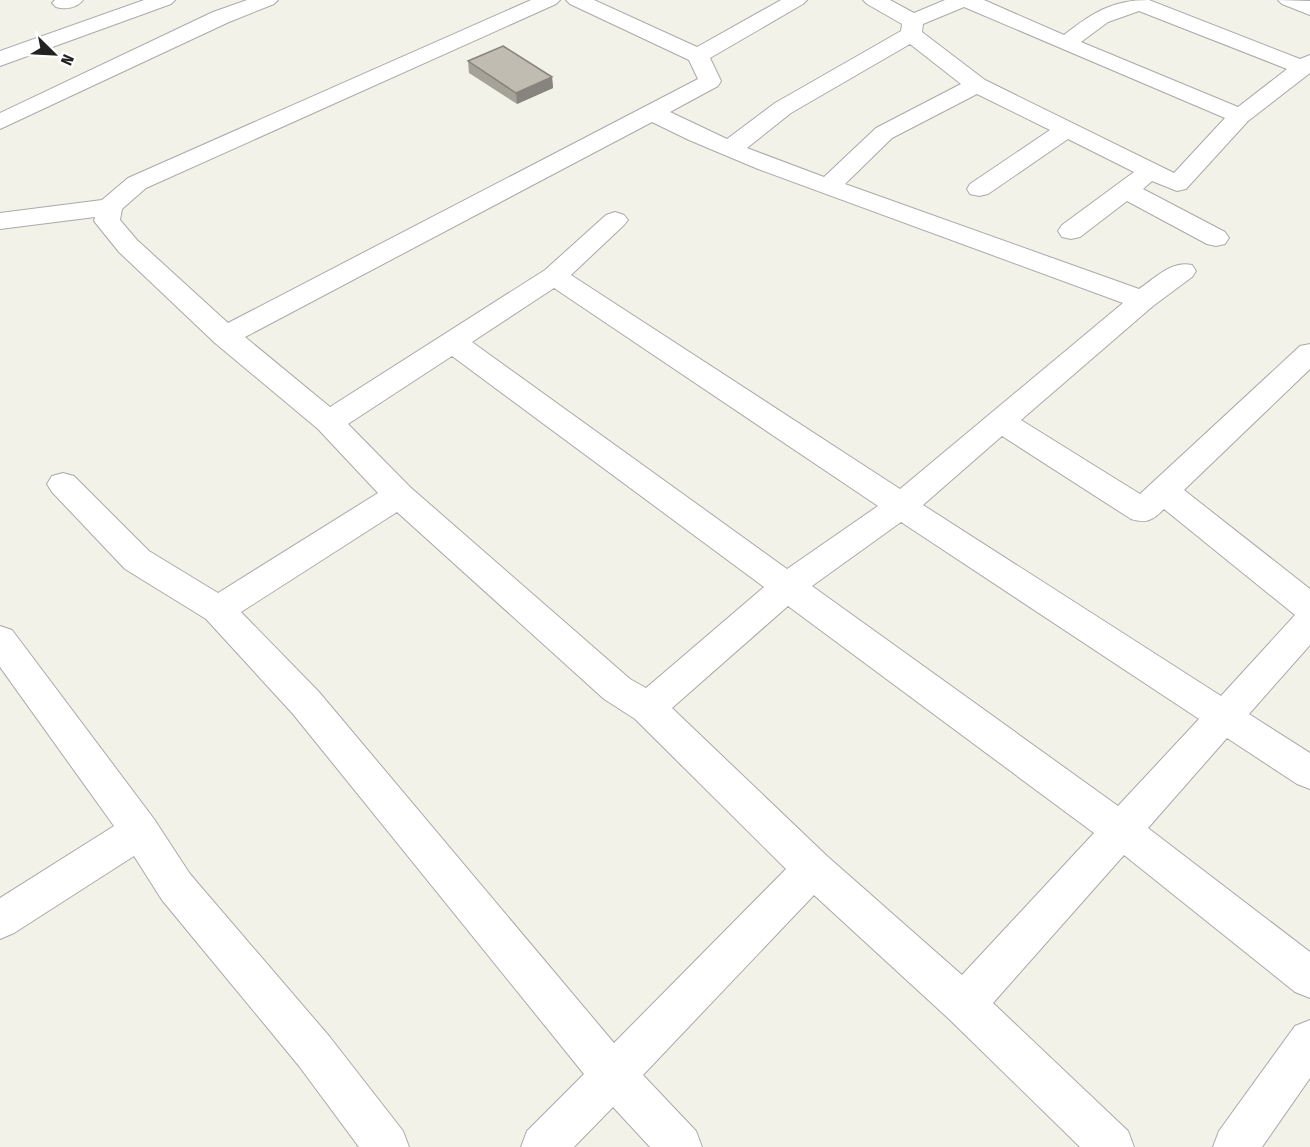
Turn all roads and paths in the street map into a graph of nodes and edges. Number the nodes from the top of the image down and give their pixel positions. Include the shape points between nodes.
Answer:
1 (164, 0) edge
2 (267, 0) edge
3 (549, 0) edge
4 (577, 0) edge
5 (796, 0) edge
6 (874, 0) edge
7 (964, 0) edge
8 (1289, 0) edge
9 (1139, 2) edge
10 (1310, 9) edge
11 (912, 28) junction
12 (1066, 44) junction
13 (698, 56) junction
14 (0, 59) edge
15 (1307, 65) edge
16 (977, 85) junction
17 (653, 111) junction
18 (1240, 116) junction
19 (0, 122) edge
20 (1065, 130) junction
21 (730, 149) junction
22 (1149, 172) junction
23 (828, 187) junction
24 (979, 189) dead end
25 (1127, 191) junction
26 (110, 207) junction
27 (615, 220) dead end
28 (0, 221) edge
29 (1071, 231) dead end
30 (1216, 238) dead end
31 (1183, 271) dead end
32 (554, 276) junction
33 (1143, 300) junction
34 (225, 336) junction
35 (452, 342) junction
36 (1310, 353) edge
37 (329, 422) junction
38 (1002, 422) junction
39 (63, 484) dead end
40 (1164, 490) junction
41 (399, 495) junction
42 (901, 506) junction
43 (788, 586) junction
44 (1310, 608) edge
45 (218, 610) junction
46 (1310, 622) edge
47 (0, 640) edge
48 (648, 708) junction
49 (1222, 717) junction
50 (1310, 773) edge
51 (140, 831) junction
52 (1122, 831) junction
53 (813, 869) junction
54 (0, 920) edge
55 (1310, 978) edge
56 (964, 1004) junction
57 (1310, 1041) edge
58 (613, 1074) junction
59 (387, 1147) edge
60 (543, 1147) edge
61 (680, 1147) edge
62 (1112, 1147) edge
63 (1235, 1147) edge

1 - 14 street
2 - 19 street via 221,17
3 - 26 street via 137,183
4 - 13 street
5 - 13 street
6 - 11 street
7 - 11 street
7 - 12 street
8 - 10 street
9 - 12 street via 1101,17
9 - 15 street
11 - 16 street
11 - 21 street via 783,108
12 - 18 street
13 - 17 street via 710,81
15 - 18 street
16 - 20 street
16 - 23 street via 884,133
17 - 21 street via 670,123
17 - 34 street
18 - 22 street via 1177,184
20 - 22 street
20 - 24 street
21 - 23 street
22 - 25 street
23 - 33 street
25 - 29 street
25 - 30 street
26 - 28 street
26 - 34 street via 107,221 128,246
27 - 32 street
31 - 33 street
32 - 35 street
32 - 42 street
33 - 38 street
34 - 37 street
35 - 37 street
35 - 43 street
36 - 40 street
37 - 41 street
38 - 40 street via 1142,511
38 - 42 street
39 - 45 street via 137,560
40 - 44 street
41 - 45 street
41 - 48 street via 617,690
42 - 43 street
42 - 49 street
43 - 48 street
43 - 52 street
45 - 58 street via 306,703
46 - 49 street
47 - 51 street
48 - 53 street
49 - 50 street
49 - 52 street
51 - 54 street
51 - 59 street via 176,887 314,1051
52 - 55 street
52 - 56 street
53 - 56 street
53 - 58 street
56 - 62 street
57 - 63 street
58 - 60 street
58 - 61 street

